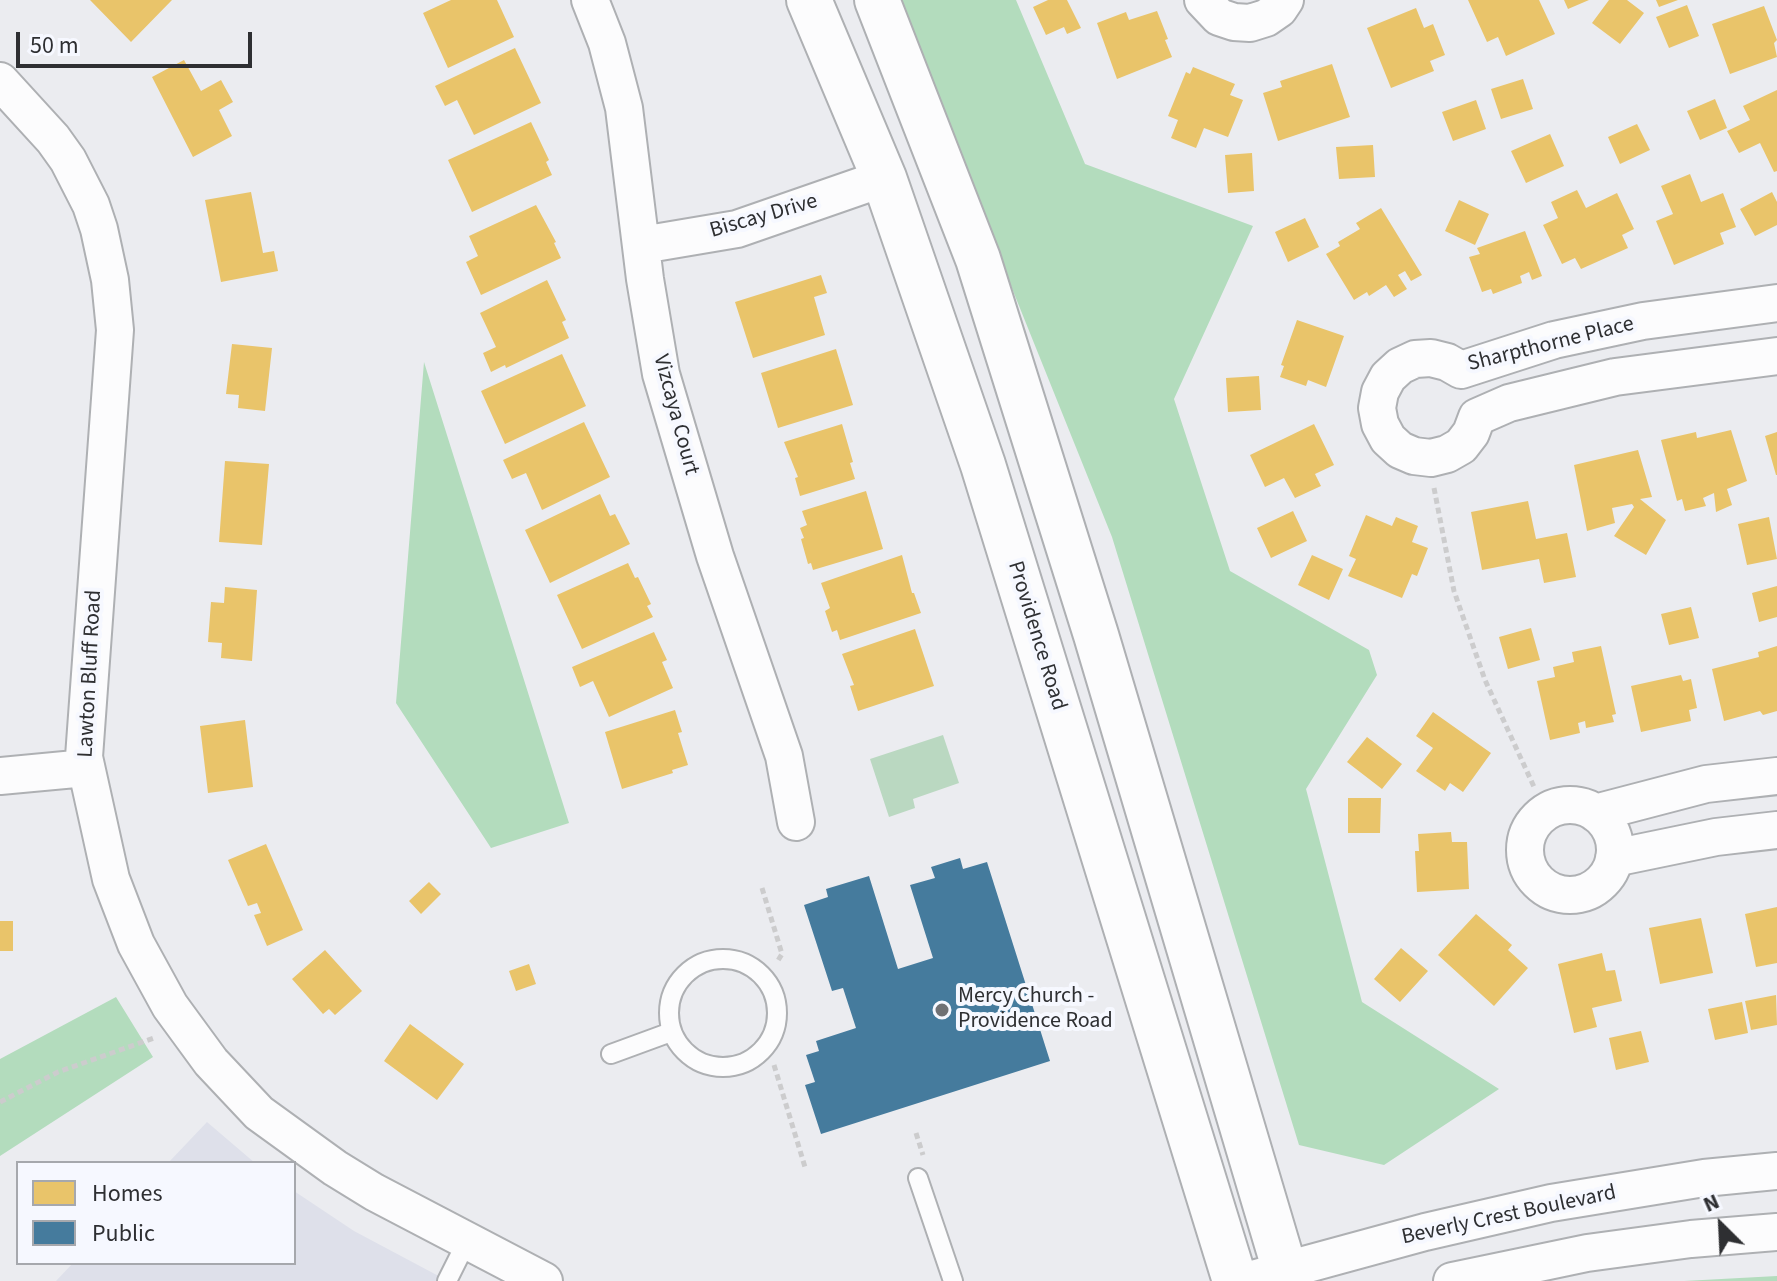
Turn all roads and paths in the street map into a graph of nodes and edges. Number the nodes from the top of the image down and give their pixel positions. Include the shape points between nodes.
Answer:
1 (590, 0) edge
2 (809, 0) edge
3 (877, 0) edge
4 (1203, 0) edge
5 (1285, 0) edge
6 (0, 81) edge
7 (884, 178) junction
8 (642, 245) junction
9 (1777, 303) edge
10 (1722, 310) junction
11 (1777, 356) edge
12 (1730, 362) junction
13 (1461, 370) junction
14 (1477, 417) junction
15 (1432, 477) dead end
16 (86, 768) junction
17 (0, 776) edge
18 (1777, 776) edge
19 (1535, 789) dead end
20 (1595, 813) junction
21 (796, 822) dead end
22 (1777, 830) edge
23 (1614, 858) junction
24 (762, 888) dead end
25 (777, 962) dead end
26 (185, 1027) junction
27 (671, 1032) junction
28 (611, 1054) dead end
29 (774, 1065) dead end
30 (0, 1102) edge
31 (805, 1167) dead end
32 (1777, 1171) edge
33 (918, 1178) dead end
34 (1777, 1232) edge
35 (467, 1241) junction
36 (1272, 1277) edge
37 (447, 1281) edge
38 (544, 1281) edge
39 (953, 1281) edge
40 (1235, 1281) edge
41 (1452, 1281) edge

1 - 8 street, Vizcaya Court via 624,108
2 - 7 main road, Providence Road
3 - 36 main road via 978,259 1100,650
4 - 5 street via 1219,17 1250,23 1266,18
6 - 16 street, Lawton Bluff Road via 68,160 91,205 110,280 115,330
7 - 8 street, Biscay Drive via 737,229
7 - 40 main road, Providence Road via 983,465
8 - 21 street, Vizcaya Court via 661,374 715,556 784,756
9 - 10 street, Sharpthorne Place
10 - 12 street
10 - 13 street, Sharpthorne Place via 1554,340
11 - 12 street, Sharpthorne Place
12 - 14 street, Sharpthorne Place via 1615,377 1513,402
13 - 14 street via 1475,392
13 - 14 street, Sharpthorne Place via 1431,358 1400,366 1380,392 1380,424 1400,450 1431,458 1461,446
15 - 19 path via 1454,591 1485,680
16 - 17 street
16 - 26 street, Lawton Bluff Road via 111,879 136,944
18 - 20 street via 1706,784
20 - 23 street via 1611,832
20 - 23 street via 1568,805 1541,816 1526,839 1528,867 1547,889 1574,895 1600,883
22 - 23 street
24 - 25 path via 782,954
26 - 30 path via 58,1072
26 - 35 street, Lawton Bluff Road via 259,1113 335,1168
27 - 27 lane via 671,997 679,981 700,964 727,958 744,962 771,986 777,1021 761,1052 746,1062 728,1067 702,1063
27 - 28 lane
29 - 31 path
32 - 36 street, Beverly Crest Boulevard via 1551,1203 1425,1232
33 - 39 lane
34 - 41 street via 1587,1253
35 - 37 lane
35 - 38 street, Lawton Bluff Road

